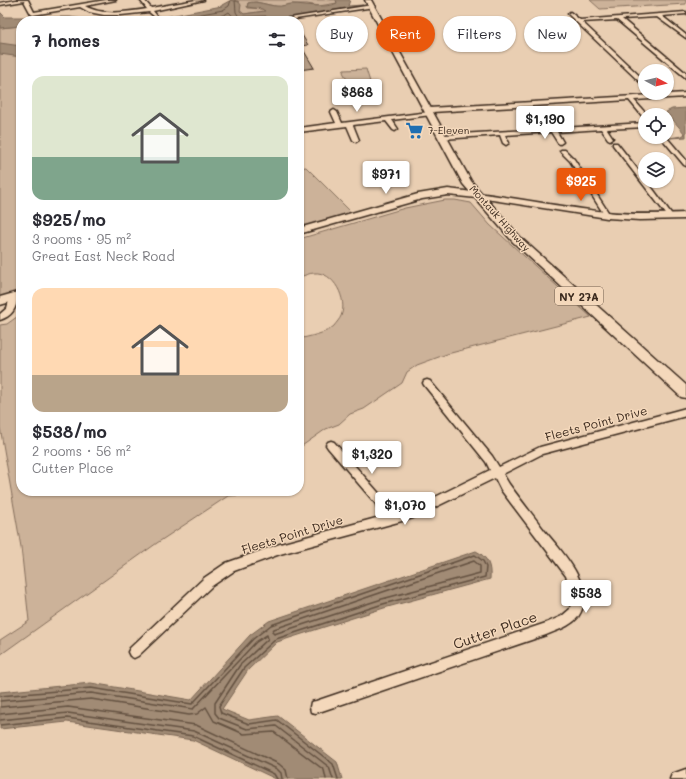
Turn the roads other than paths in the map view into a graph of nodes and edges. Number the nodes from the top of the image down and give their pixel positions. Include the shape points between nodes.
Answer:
1 (25, 0) edge
2 (114, 0) edge
3 (142, 0) edge
4 (202, 0) edge
5 (370, 3) edge
6 (0, 4) edge
7 (81, 6) junction
8 (150, 9) junction
9 (570, 12) dead end
10 (686, 13) edge
11 (658, 15) junction
12 (155, 16) dead end
13 (574, 16) edge
14 (304, 17) edge
15 (618, 18) junction
16 (581, 21) edge
17 (581, 23) edge
18 (679, 32) junction
19 (686, 32) edge
20 (686, 37) edge
21 (686, 76) edge
22 (638, 77) edge
23 (674, 95) edge
24 (686, 95) edge
25 (638, 97) edge
26 (630, 98) junction
27 (638, 108) edge
28 (334, 112) dead end
29 (430, 112) junction
30 (388, 119) junction
31 (349, 123) junction
32 (638, 124) edge
33 (340, 125) junction
34 (602, 127) junction
35 (395, 128) dead end
36 (304, 129) edge
37 (553, 130) junction
38 (502, 134) junction
39 (443, 137) junction
40 (610, 138) dead end
41 (356, 140) dead end
42 (560, 142) dead end
43 (506, 143) dead end
44 (615, 144) dead end
45 (669, 144) edge
46 (563, 151) dead end
47 (686, 164) edge
48 (476, 195) junction
49 (608, 215) junction
50 (686, 216) edge
51 (671, 217) junction
52 (304, 230) edge
53 (16, 296) edge
54 (16, 298) edge
55 (0, 301) edge
56 (0, 317) edge
57 (427, 383) dead end
58 (686, 393) edge
59 (686, 412) edge
60 (331, 446) dead end
61 (496, 472) junction
62 (386, 520) junction
63 (134, 652) dead end
64 (316, 707) dead end
65 (686, 776) edge
66 (677, 779) edge

1 - 6 street
1 - 7 street via 33,14
2 - 7 street
3 - 8 street
4 - 8 street
5 - 14 street via 338,12
5 - 29 main road, Montauk Highway / NY 27A
7 - 8 street via 90,11 105,13
8 - 12 street
9 - 13 street
10 - 11 street
11 - 15 street
11 - 18 street
15 - 16 street
15 - 21 street
17 - 22 street
18 - 19 street
18 - 20 street
23 - 24 street
25 - 26 street
26 - 27 street
26 - 29 street
28 - 33 street
29 - 30 street
29 - 39 main road, Montauk Highway / NY 27A
30 - 31 street
30 - 35 street
31 - 33 street
31 - 41 street
32 - 34 street
33 - 36 street
34 - 37 street
34 - 40 street
37 - 38 street
37 - 42 street
38 - 39 street
38 - 43 street
39 - 48 main road, Montauk Highway / NY 27A
44 - 51 street
45 - 47 street
46 - 49 street via 572,160
48 - 49 main road
48 - 52 main road via 448,192 421,196
48 - 58 main road, Montauk Highway / NY 27A via 516,240
49 - 51 main road
50 - 51 main road
53 - 55 main road
54 - 56 street via 8,314
57 - 61 street, Cutter Place
59 - 61 street, Fleets Point Drive via 540,451
60 - 62 street via 380,502
61 - 62 street, Fleets Point Drive via 413,513
61 - 64 street, Cutter Place via 570,572 577,587 578,604 569,618 546,629
62 - 63 street, Fleets Point Drive via 280,549 230,567 208,582
65 - 66 street

